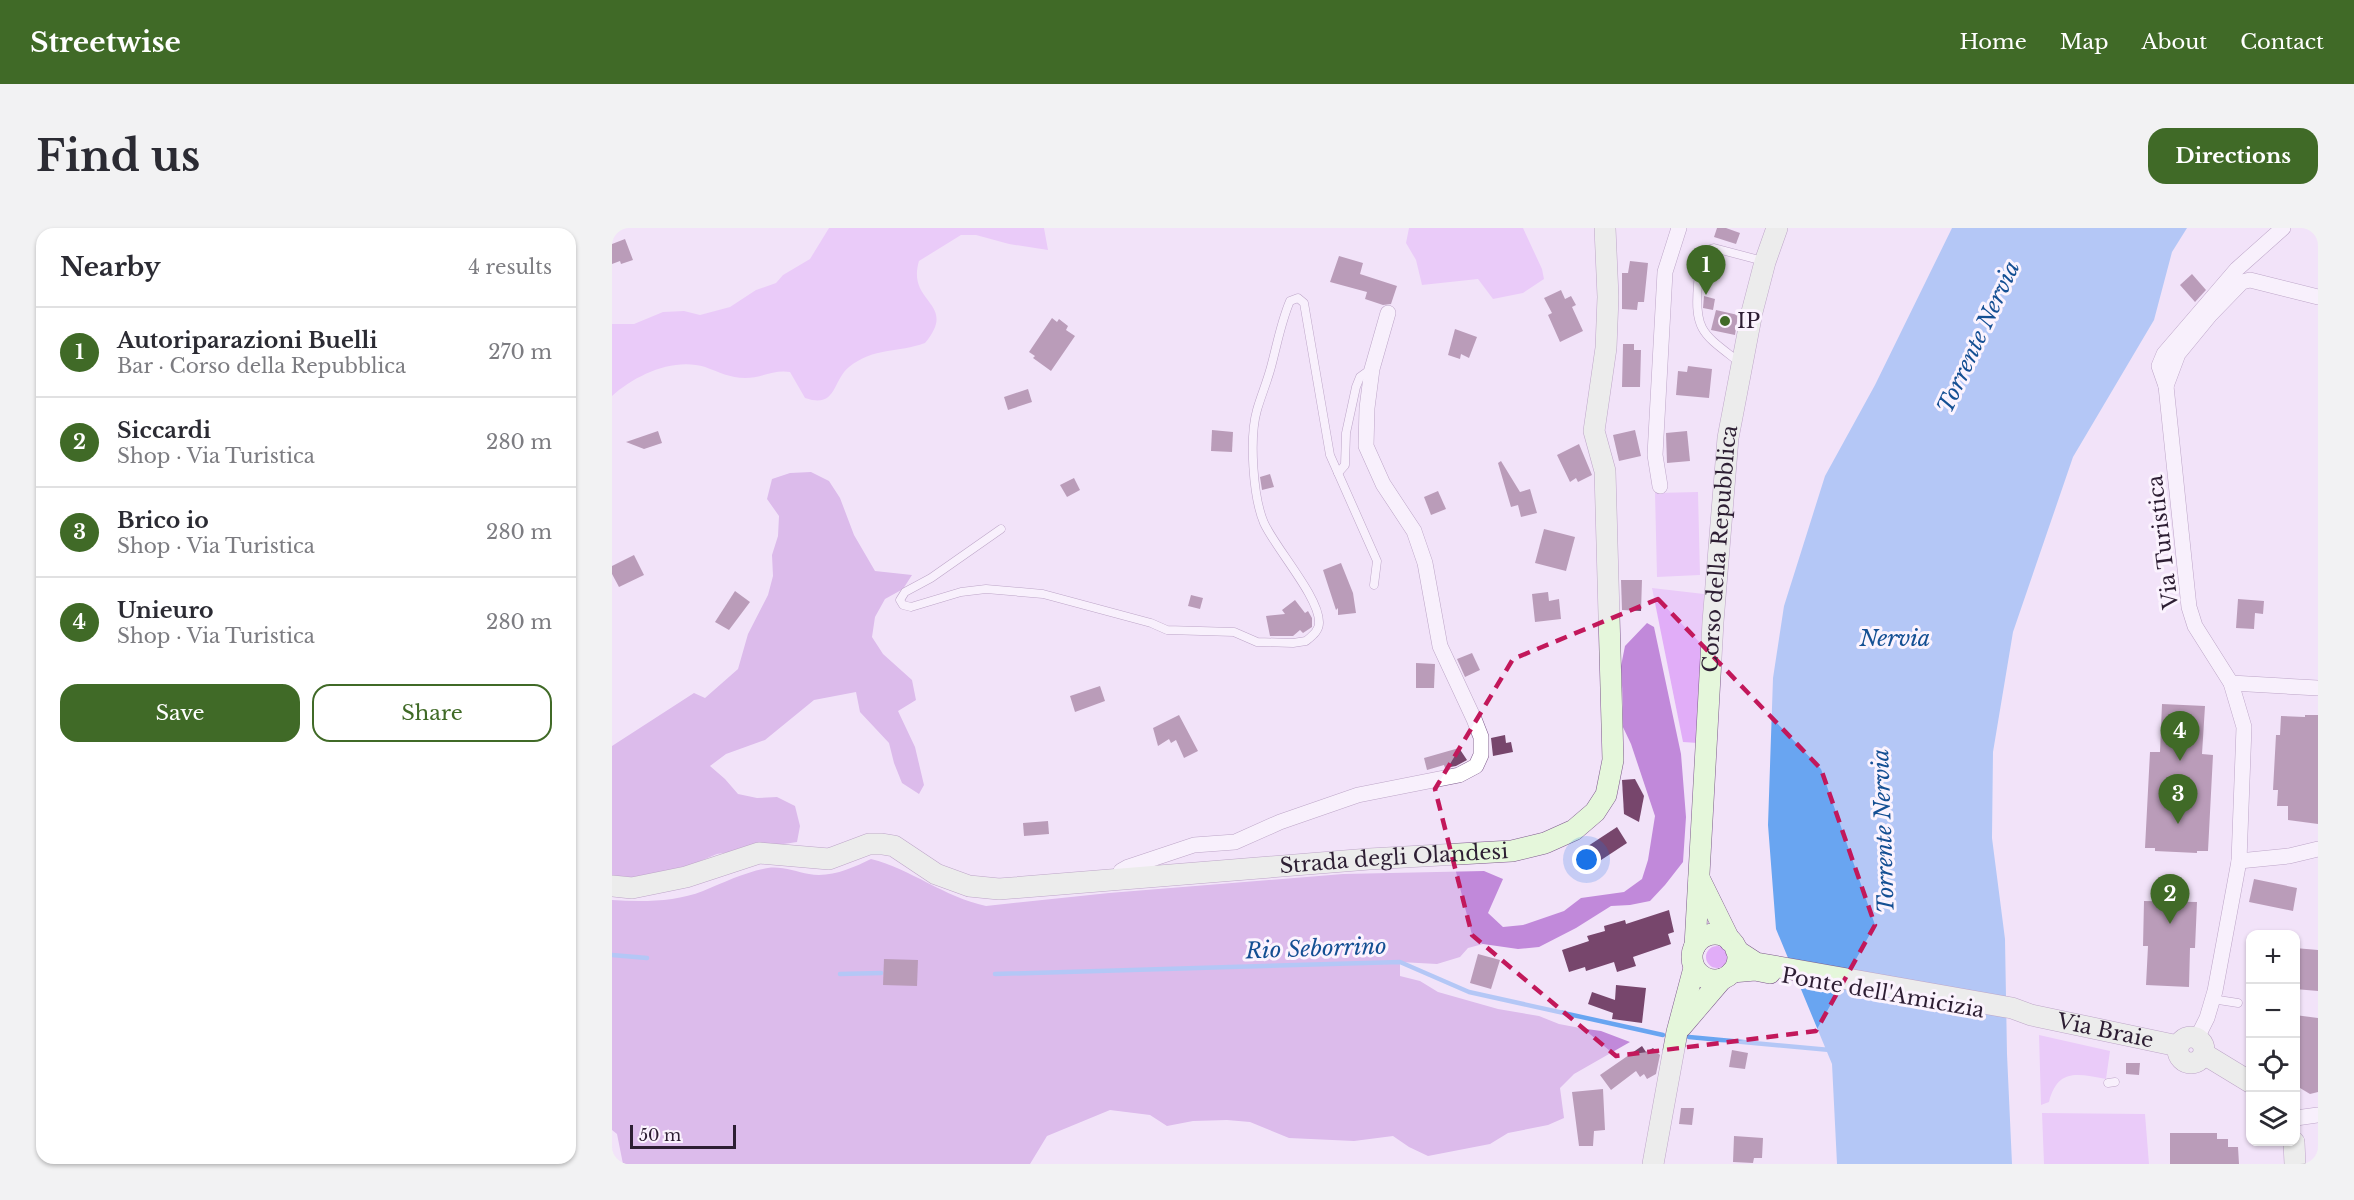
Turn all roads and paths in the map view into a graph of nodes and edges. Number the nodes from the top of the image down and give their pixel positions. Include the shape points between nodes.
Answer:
1 (1605, 228) edge
2 (1679, 228) edge
3 (1777, 228) edge
4 (2283, 228) edge
5 (1765, 262) junction
6 (2318, 297) edge
7 (1388, 313) dead end
8 (1742, 364) junction
9 (1372, 369) junction
10 (2166, 386) junction
11 (1338, 473) junction
12 (1660, 486) dead end
13 (1001, 529) dead end
14 (1374, 585) dead end
15 (2231, 683) junction
16 (2318, 688) edge
17 (2318, 849) edge
18 (2239, 861) junction
19 (1699, 877) junction
20 (1119, 880) junction
21 (612, 886) edge
22 (1695, 946) junction
23 (1733, 946) junction
24 (1756, 966) junction
25 (1694, 968) junction
26 (1727, 975) junction
27 (2212, 999) junction
28 (2238, 1003) dead end
29 (2018, 1013) joint
30 (1677, 1032) junction
31 (2193, 1046) junction
32 (2246, 1079) edge
33 (2318, 1115) edge
34 (2300, 1117) edge
35 (2294, 1146) edge
36 (1653, 1164) edge
37 (2295, 1164) edge

1 - 20 main road, Strada degli Olandesi via 1606,348 1593,431 1605,471 1613,760 1606,795 1595,812 1574,830 1545,843 1512,851
2 - 12 street via 1665,272 1655,455
3 - 5 main road, Corso della Repubblica
4 - 10 street, Via Turistica via 2237,269 2164,354 2159,366
5 - 8 main road, Corso della Repubblica
5 - 8 lane via 1714,248 1704,250 1700,259 1699,323 1710,340
6 - 10 street, Via Turistica via 2250,280 2242,282 2178,354
7 - 9 street
8 - 19 main road, Corso della Repubblica via 1726,461
9 - 11 lane via 1360,377 1356,387 1346,433 1345,465
9 - 20 street via 1366,446 1383,484 1414,531 1425,563 1440,646 1481,737 1482,755 1476,766 1459,775 1358,795 1235,842 1194,845 1128,867 1121,871
10 - 15 street, Via Turistica via 2189,607 2195,626
11 - 13 lane via 1330,455 1305,305 1295,298 1289,303 1256,412 1255,487 1264,523 1311,600 1319,624 1314,635 1306,641 1274,643 1257,642 1234,632 1167,630 1043,594 986,589 903,606 900,600 905,592
11 - 14 lane via 1377,561
15 - 16 street
15 - 18 street, Via Turistica via 2244,727
17 - 18 street
18 - 27 street, Via Turistica
19 - 22 main road, Corso della Repubblica
19 - 23 main road, Corso della Repubblica
20 - 21 main road, Strada degli Olandesi via 999,889 969,886 936,874 894,846 869,844 829,859 759,853 686,877 632,888
22 - 23 main road via 1711,935 1718,935
22 - 25 main road
23 - 24 main road
23 - 26 main road via 1737,958
24 - 26 main road
24 - 29 main road, Ponte dell'Amicizia
25 - 26 main road via 1710,980
25 - 30 main road
26 - 30 main road
27 - 28 lane
27 - 31 street, Via Turistica
29 - 31 main road, Via Braie
30 - 36 main road
31 - 32 main road, Via Braie
33 - 34 street
35 - 37 main road

